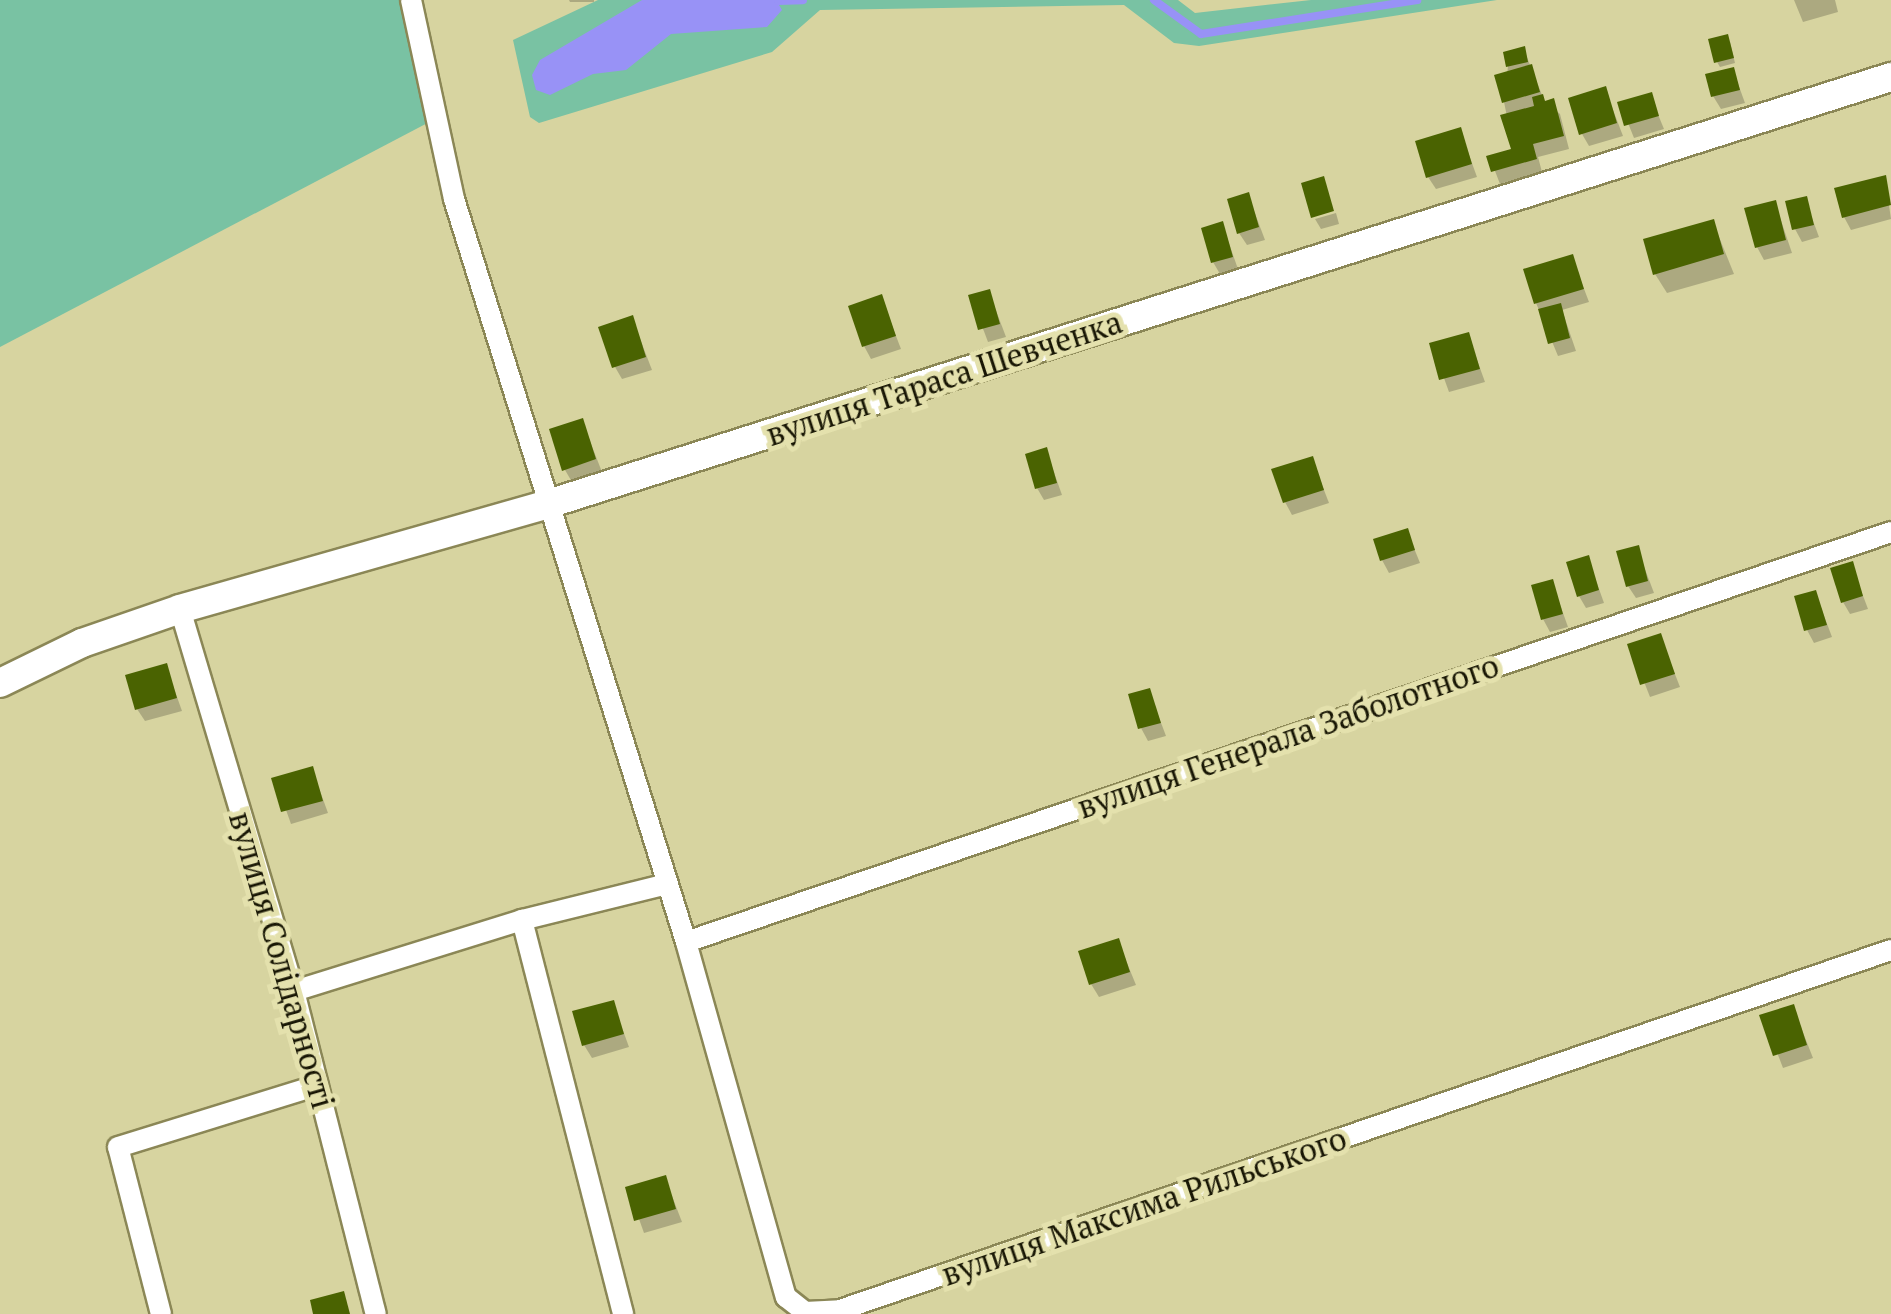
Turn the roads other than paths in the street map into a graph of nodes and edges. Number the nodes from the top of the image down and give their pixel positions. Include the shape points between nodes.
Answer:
1 (410, 0) edge
2 (1891, 77) edge
3 (548, 504) junction
4 (1891, 532) edge
5 (180, 609) junction
6 (0, 683) edge
7 (668, 884) junction
8 (522, 920) junction
9 (686, 942) junction
10 (1891, 950) edge
11 (294, 991) junction
12 (318, 1085) junction
13 (161, 1314) edge
14 (376, 1314) edge
15 (623, 1314) edge

1 - 3 street, вулиця Максима Рильського via 454,199
2 - 3 street, вулиця Тараса Шевченка
3 - 5 street, вулиця Тараса Шевченка
3 - 7 street, вулиця Максима Рильського
4 - 9 street, вулиця Генерала Заболотного
5 - 6 street, вулиця Тараса Шевченка via 82,643
5 - 11 street, вулиця Солідарності
7 - 8 street
7 - 9 street, вулиця Максима Рильського
8 - 11 street
8 - 15 street
9 - 10 street, вулиця Максима Рильського via 786,1297 805,1312 840,1310
11 - 12 street, вулиця Солідарності
12 - 13 street via 118,1146
12 - 14 street, вулиця Солідарності

